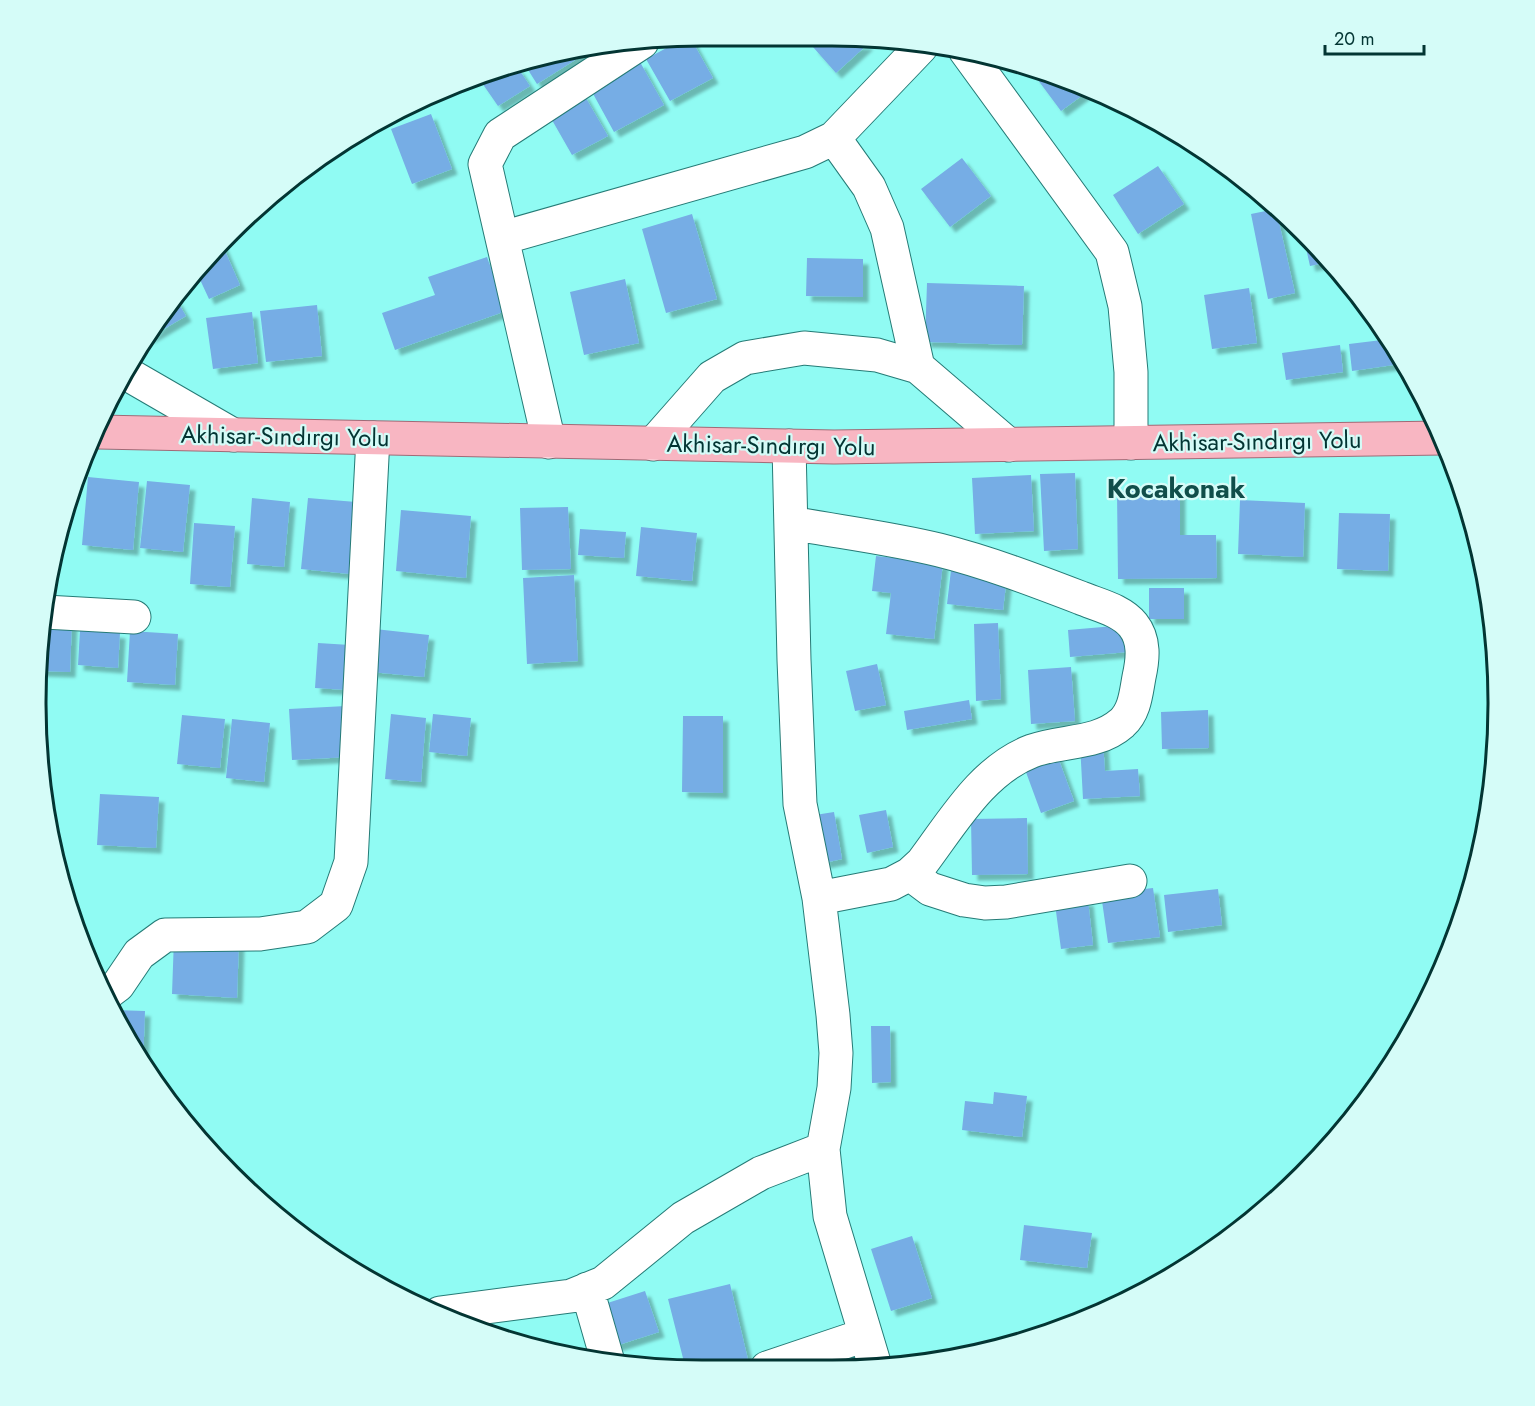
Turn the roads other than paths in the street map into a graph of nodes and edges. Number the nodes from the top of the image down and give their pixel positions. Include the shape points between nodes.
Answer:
1 (628, 51) edge
2 (916, 52) edge
3 (974, 62) edge
4 (834, 138) junction
5 (502, 238) junction
6 (918, 367) junction
7 (133, 377) edge
8 (105, 432) edge
9 (233, 435) junction
10 (373, 438) junction
11 (1433, 438) edge
12 (549, 442) junction
13 (1131, 443) junction
14 (653, 444) junction
15 (1009, 445) junction
16 (789, 446) junction
17 (791, 523) junction
18 (53, 612) edge
19 (134, 617) dead end
20 (910, 874) junction
21 (1130, 881) dead end
22 (819, 898) junction
23 (112, 989) edge
24 (823, 1149) junction
25 (586, 1289) junction
26 (455, 1311) edge
27 (865, 1335) junction
28 (605, 1352) edge
29 (872, 1358) edge
30 (791, 1360) edge

1 - 5 street via 500,135 485,165
2 - 4 street
3 - 13 street via 1112,252 1125,306 1131,372
4 - 5 street via 804,152
4 - 6 street via 868,187 887,228
5 - 12 street
6 - 14 street via 877,356 804,348 745,358 712,377
6 - 15 street
7 - 9 street
8 - 9 main road, Akhisar-Sındırgı Yolu
9 - 10 main road, Akhisar-Sındırgı Yolu
10 - 12 main road, Akhisar-Sındırgı Yolu
10 - 23 street via 351,862 336,905 307,927 260,934 165,935 139,954
11 - 13 main road, Akhisar-Sındırgı Yolu
12 - 14 main road, Akhisar-Sındırgı Yolu
13 - 15 main road, Akhisar-Sındırgı Yolu
14 - 16 main road, Akhisar-Sındırgı Yolu
15 - 16 main road, Akhisar-Sındırgı Yolu
16 - 17 street
17 - 20 street via 937,549 980,562 1125,616 1140,640 1142,666 1135,700 1125,720 1100,737 1032,751 996,771
17 - 22 street via 800,804
18 - 19 street
20 - 21 street via 930,890 985,903
20 - 22 street via 891,884
22 - 24 street via 836,1053
24 - 25 street via 761,1173 683,1218 603,1283
24 - 27 street via 830,1216
25 - 26 street via 571,1296
25 - 28 street
27 - 29 street
27 - 30 street

